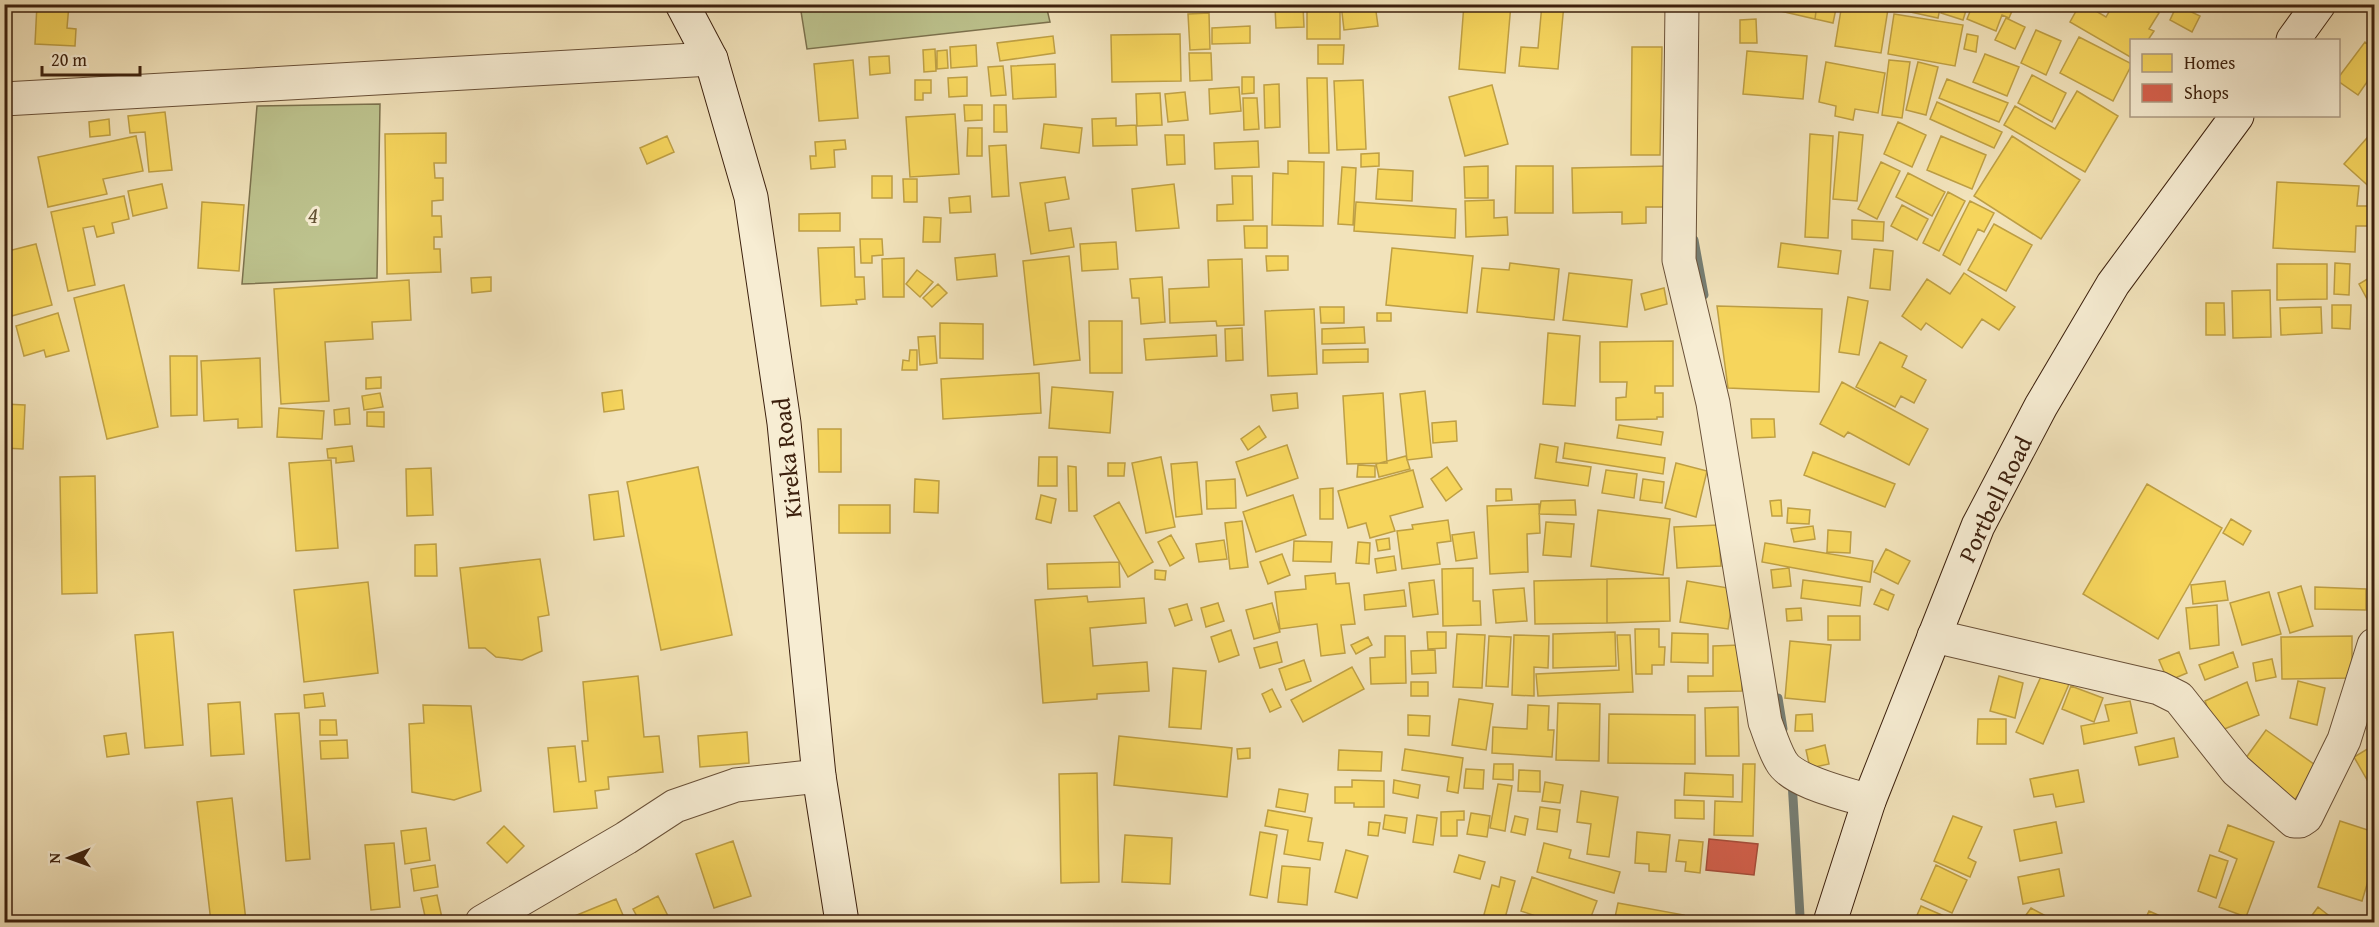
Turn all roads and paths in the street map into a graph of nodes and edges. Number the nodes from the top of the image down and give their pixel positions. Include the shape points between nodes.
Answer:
1 (682, 4) edge
2 (1682, 4) edge
3 (2319, 4) edge
4 (2294, 39) edge
5 (711, 58) junction
6 (4, 99) edge
7 (2236, 117) edge
8 (1934, 636) junction
9 (2374, 645) edge
10 (819, 776) junction
11 (1869, 801) junction
12 (483, 922) edge
13 (842, 922) edge
14 (1830, 922) edge

1 - 5 street, Kireka Road
2 - 11 street via 1679,260 1713,403 1765,722 1781,764 1791,772
3 - 4 street
5 - 6 street
5 - 10 street, Kireka Road via 751,197 774,348
7 - 8 street, Portbell Road via 2113,284 2041,406 1978,526
8 - 9 street via 2159,688 2179,698 2236,770 2294,821 2306,817 2344,740
8 - 11 street, Portbell Road
10 - 12 street via 736,785 675,806
10 - 13 street, Kireka Road
11 - 14 street, Portbell Road

